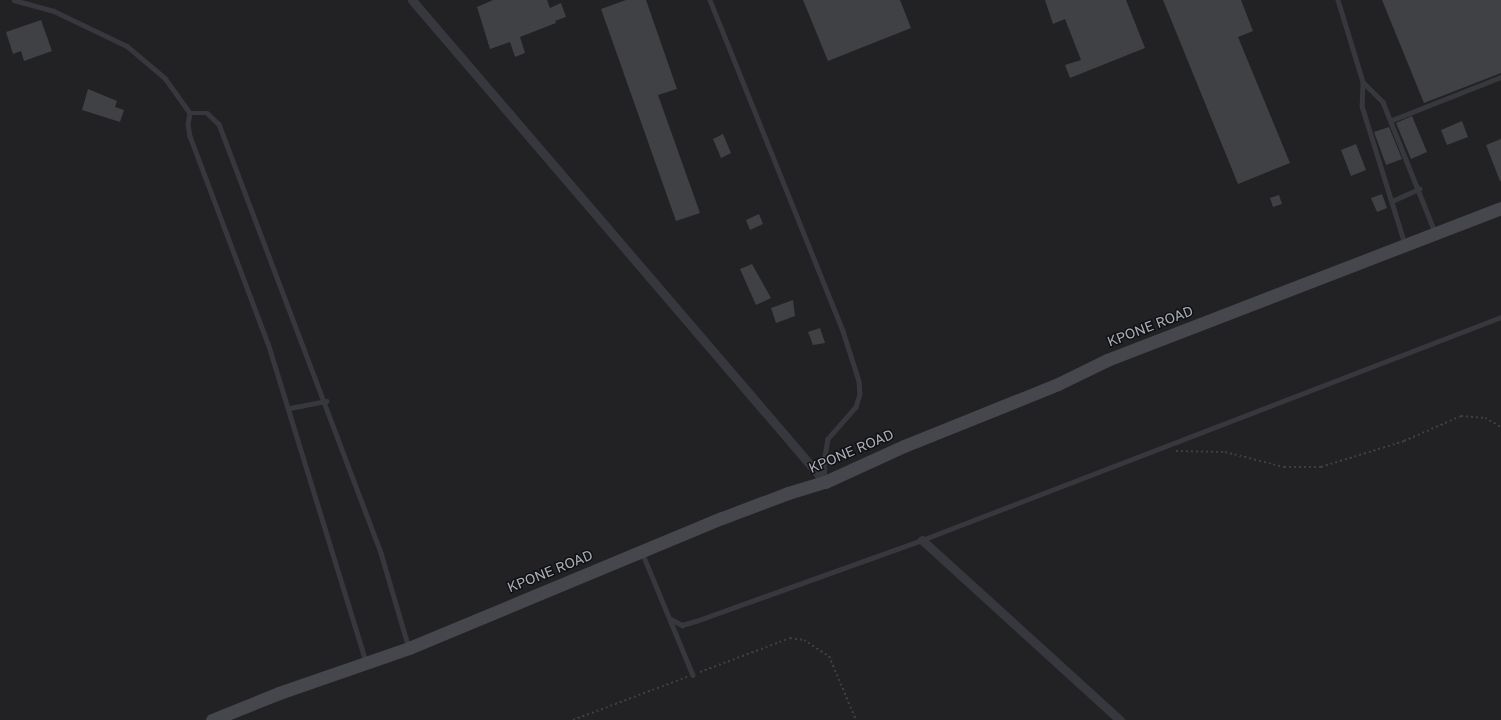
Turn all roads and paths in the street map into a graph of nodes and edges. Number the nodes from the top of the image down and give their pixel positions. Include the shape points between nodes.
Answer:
1 (14, 0) edge
2 (412, 0) edge
3 (710, 0) edge
4 (1338, 0) edge
5 (1501, 77) edge
6 (1363, 82) junction
7 (190, 113) junction
8 (1392, 120) junction
9 (1419, 189) junction
10 (1392, 200) junction
11 (1501, 208) edge
12 (1436, 234) junction
13 (1405, 244) junction
14 (1501, 317) edge
15 (326, 401) junction
16 (290, 408) junction
17 (1501, 427) edge
18 (1156, 448) junction
19 (825, 482) junction
20 (922, 540) junction
21 (642, 552) junction
22 (670, 619) junction
23 (409, 648) junction
24 (366, 663) junction
25 (693, 675) junction
26 (212, 720) edge
27 (574, 720) edge
28 (856, 720) edge
29 (1120, 720) edge

1 - 7 lane via 54,11 127,46 165,78
2 - 19 street
3 - 19 lane via 842,331 859,381 860,394 856,407 828,439 824,462
4 - 6 lane
5 - 8 lane
6 - 8 lane via 1383,102
6 - 10 lane via 1362,106
7 - 15 lane via 207,113 219,124
7 - 16 lane via 190,136
8 - 9 lane
9 - 10 lane
9 - 12 lane
10 - 13 lane
11 - 12 main road, KPONE ROAD
12 - 13 main road, KPONE ROAD
13 - 19 main road, KPONE ROAD via 1108,360 1058,384 910,443
14 - 18 lane
15 - 16 lane
15 - 23 lane via 382,553
16 - 24 lane
17 - 18 path via 1485,418 1461,416 1404,441 1321,467 1284,468 1225,452 1187,452
18 - 20 lane
19 - 21 main road, KPONE ROAD via 759,504
20 - 22 lane via 696,621 682,625
20 - 29 street
21 - 22 lane
21 - 23 main road, KPONE ROAD
22 - 25 lane
23 - 24 main road, KPONE ROAD
24 - 26 main road, KPONE ROAD via 279,693
25 - 27 path
25 - 28 path via 790,638 804,640 829,656

